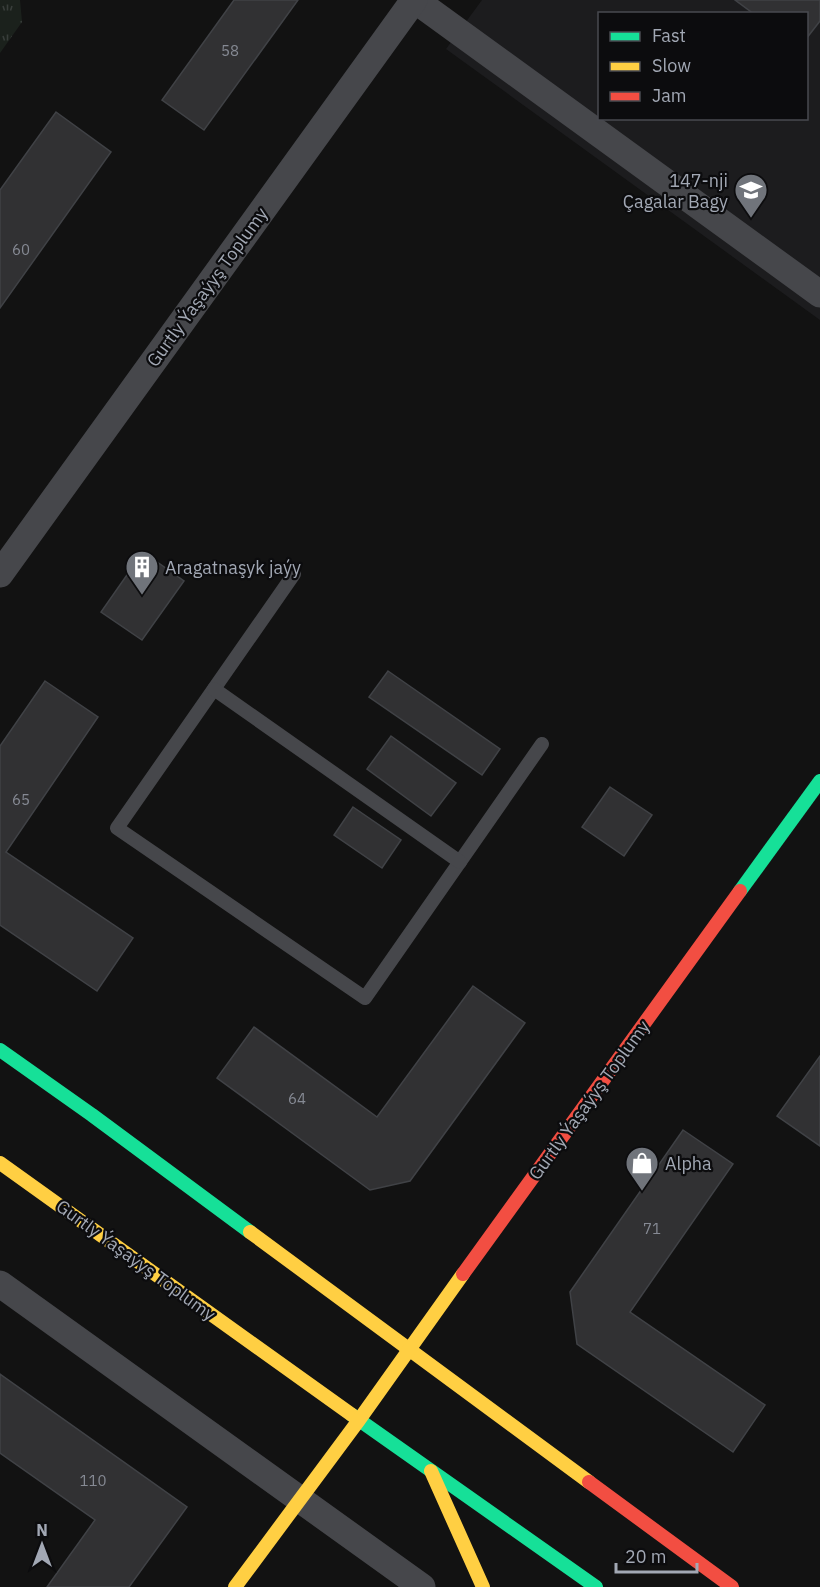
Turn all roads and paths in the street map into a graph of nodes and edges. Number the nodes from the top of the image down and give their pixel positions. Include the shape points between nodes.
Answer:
1 (415, 0) edge
2 (820, 294) edge
3 (0, 574) edge
4 (294, 574) dead end
5 (214, 689) junction
6 (542, 744) dead end
7 (820, 781) edge
8 (460, 862) junction
9 (0, 1050) edge
10 (0, 1163) edge
11 (0, 1284) edge
12 (408, 1348) junction
13 (359, 1420) junction
14 (431, 1471) junction
15 (299, 1499) junction
16 (236, 1587) edge
17 (422, 1587) edge
18 (483, 1587) edge
19 (596, 1587) edge
20 (732, 1587) edge

1 - 2 street
1 - 3 street, Gurtly Ýaşaýyş Toplumy
4 - 5 lane
5 - 8 lane
5 - 8 lane via 117,828 365,998
6 - 8 lane
7 - 12 street, Gurtly Ýaşaýyş Toplumy
9 - 12 street
10 - 13 street, Gurtly Ýaşaýyş Toplumy
11 - 15 street
12 - 13 street, Gurtly Ýaşaýyş Toplumy
12 - 20 street
13 - 14 street, Gurtly Ýaşaýyş Toplumy
13 - 15 street
14 - 18 street
14 - 19 street, Gurtly Ýaşaýyş Toplumy
15 - 16 street
15 - 17 street

